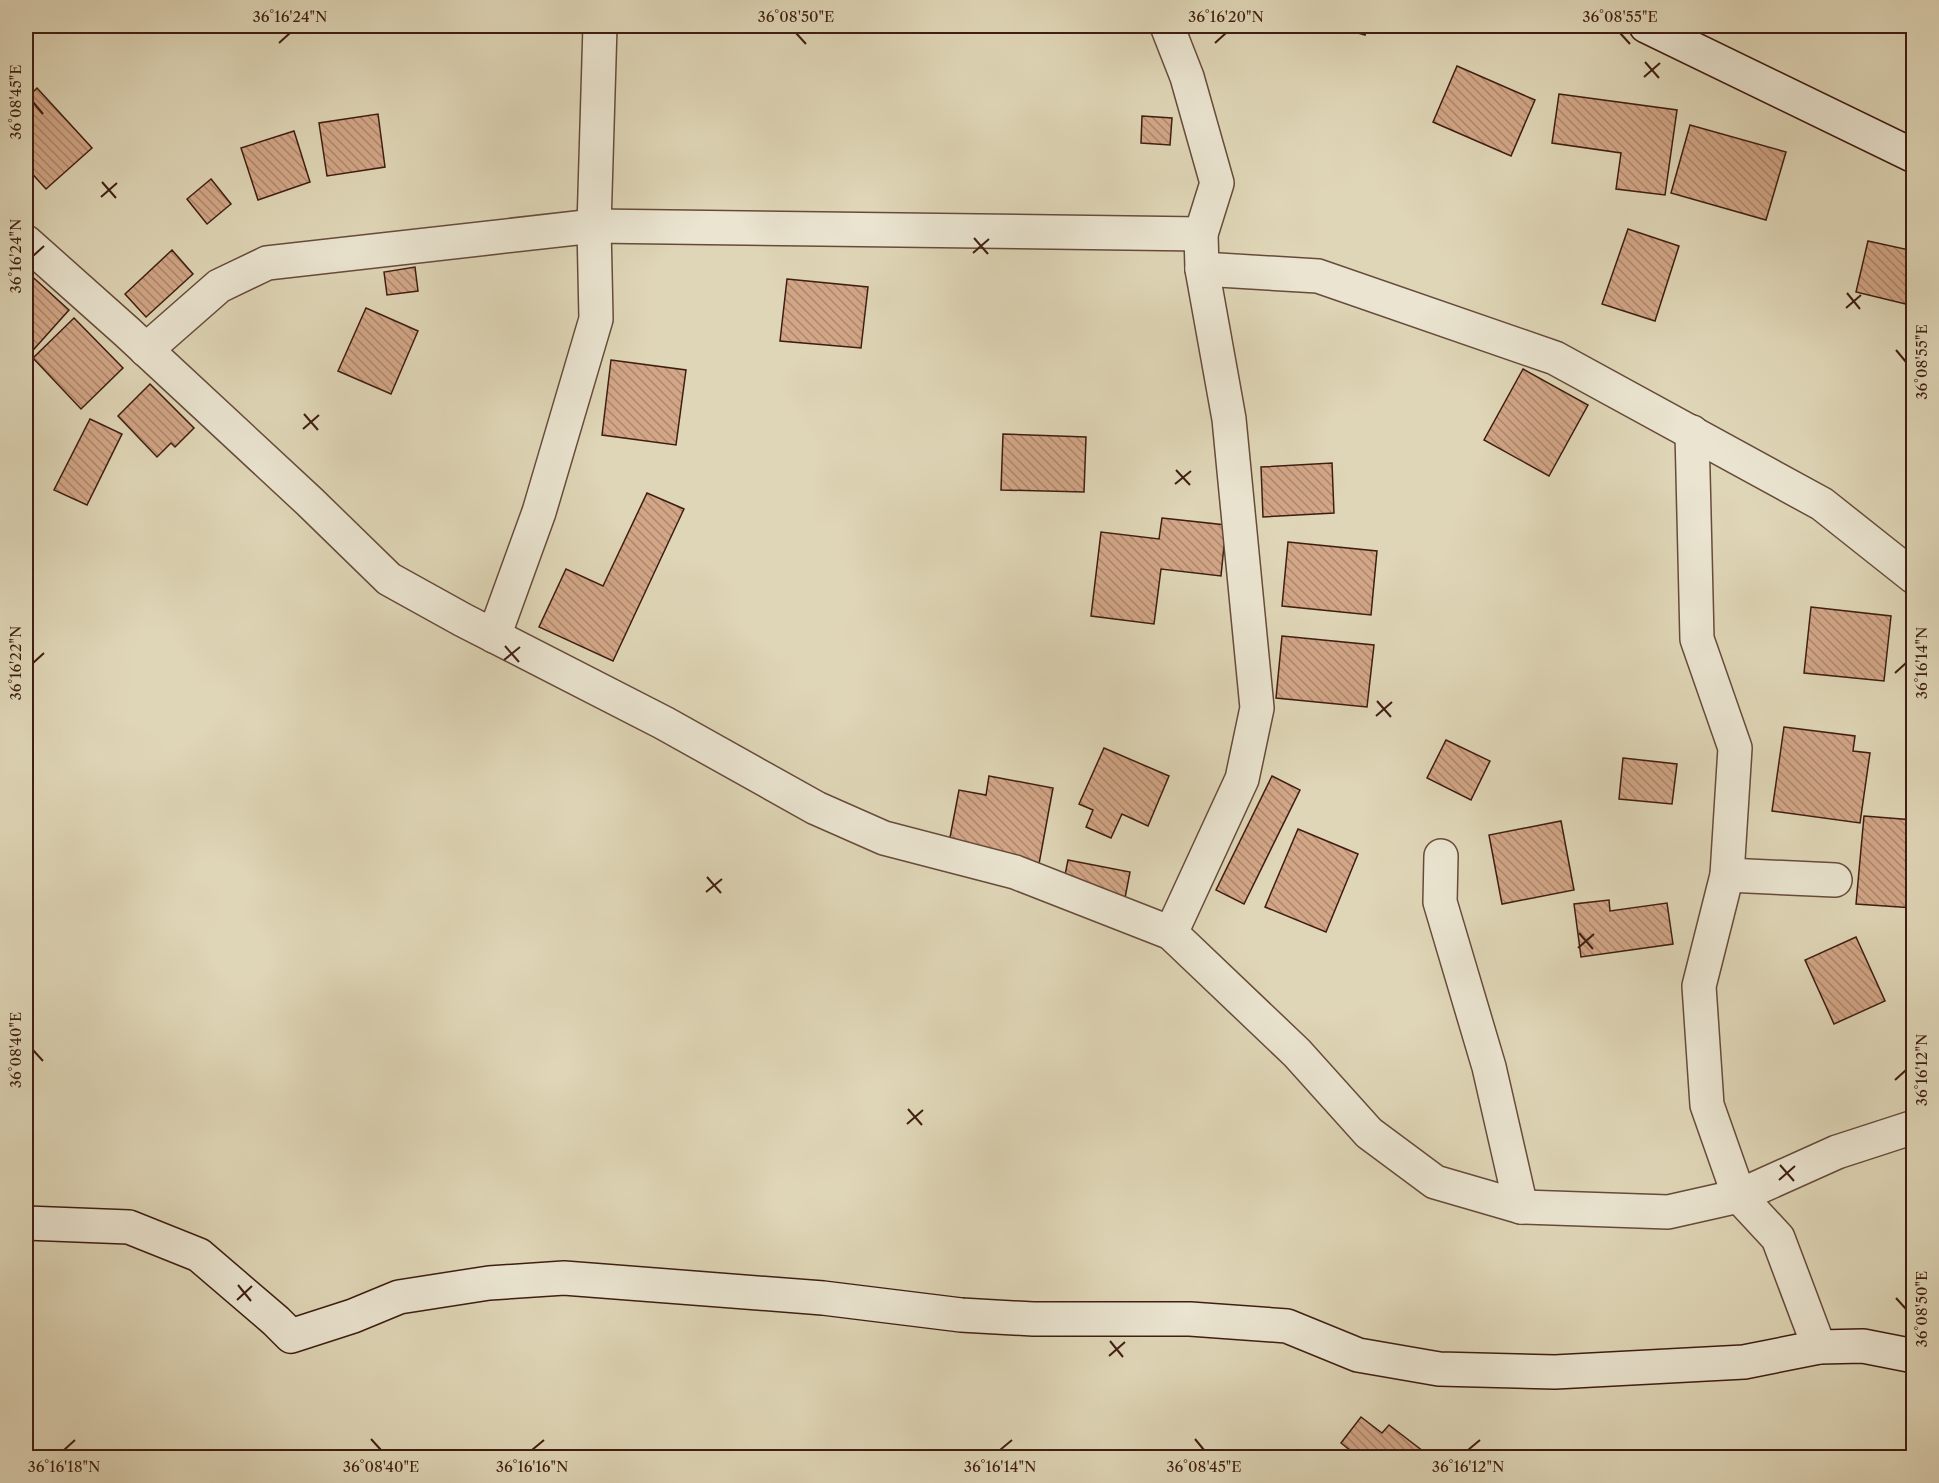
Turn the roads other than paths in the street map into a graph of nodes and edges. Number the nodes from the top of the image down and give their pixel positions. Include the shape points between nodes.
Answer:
1 (600, 26) edge
2 (1167, 26) edge
3 (1646, 26) edge
4 (1914, 156) edge
5 (594, 226) junction
6 (1201, 234) junction
7 (26, 242) edge
8 (1202, 269) junction
9 (146, 350) junction
10 (1692, 432) junction
11 (1914, 577) edge
12 (494, 636) junction
13 (1441, 856) dead end
14 (1727, 875) junction
15 (1835, 880) dead end
16 (1171, 933) junction
17 (1914, 1126) edge
18 (1739, 1196) junction
19 (1521, 1207) junction
20 (26, 1223) edge
21 (1819, 1347) junction
22 (1914, 1356) edge

1 - 5 street
2 - 6 street via 1187,77 1217,183
3 - 4 street
5 - 6 street
5 - 9 street via 267,263 219,286
5 - 12 street via 596,319 539,512
6 - 8 street
7 - 9 street
8 - 10 street via 1318,276 1555,358
8 - 16 street via 1229,419 1257,708 1242,779
9 - 12 street via 389,579
10 - 11 street via 1822,504
10 - 14 street via 1697,639 1735,748
12 - 16 street via 664,723 816,808 884,838 1015,872
13 - 19 street via 1440,902 1489,1067
14 - 15 street
14 - 18 street via 1699,986 1707,1105
16 - 19 street via 1297,1053 1369,1133 1435,1182
17 - 18 street via 1837,1152
18 - 19 street via 1668,1212
18 - 21 street via 1778,1238
20 - 21 street via 129,1227 199,1255 291,1336 399,1297 489,1283 564,1278 823,1298 961,1315 1190,1319 1287,1326 1359,1355 1439,1369 1555,1372 1744,1362
21 - 22 street via 1863,1346

